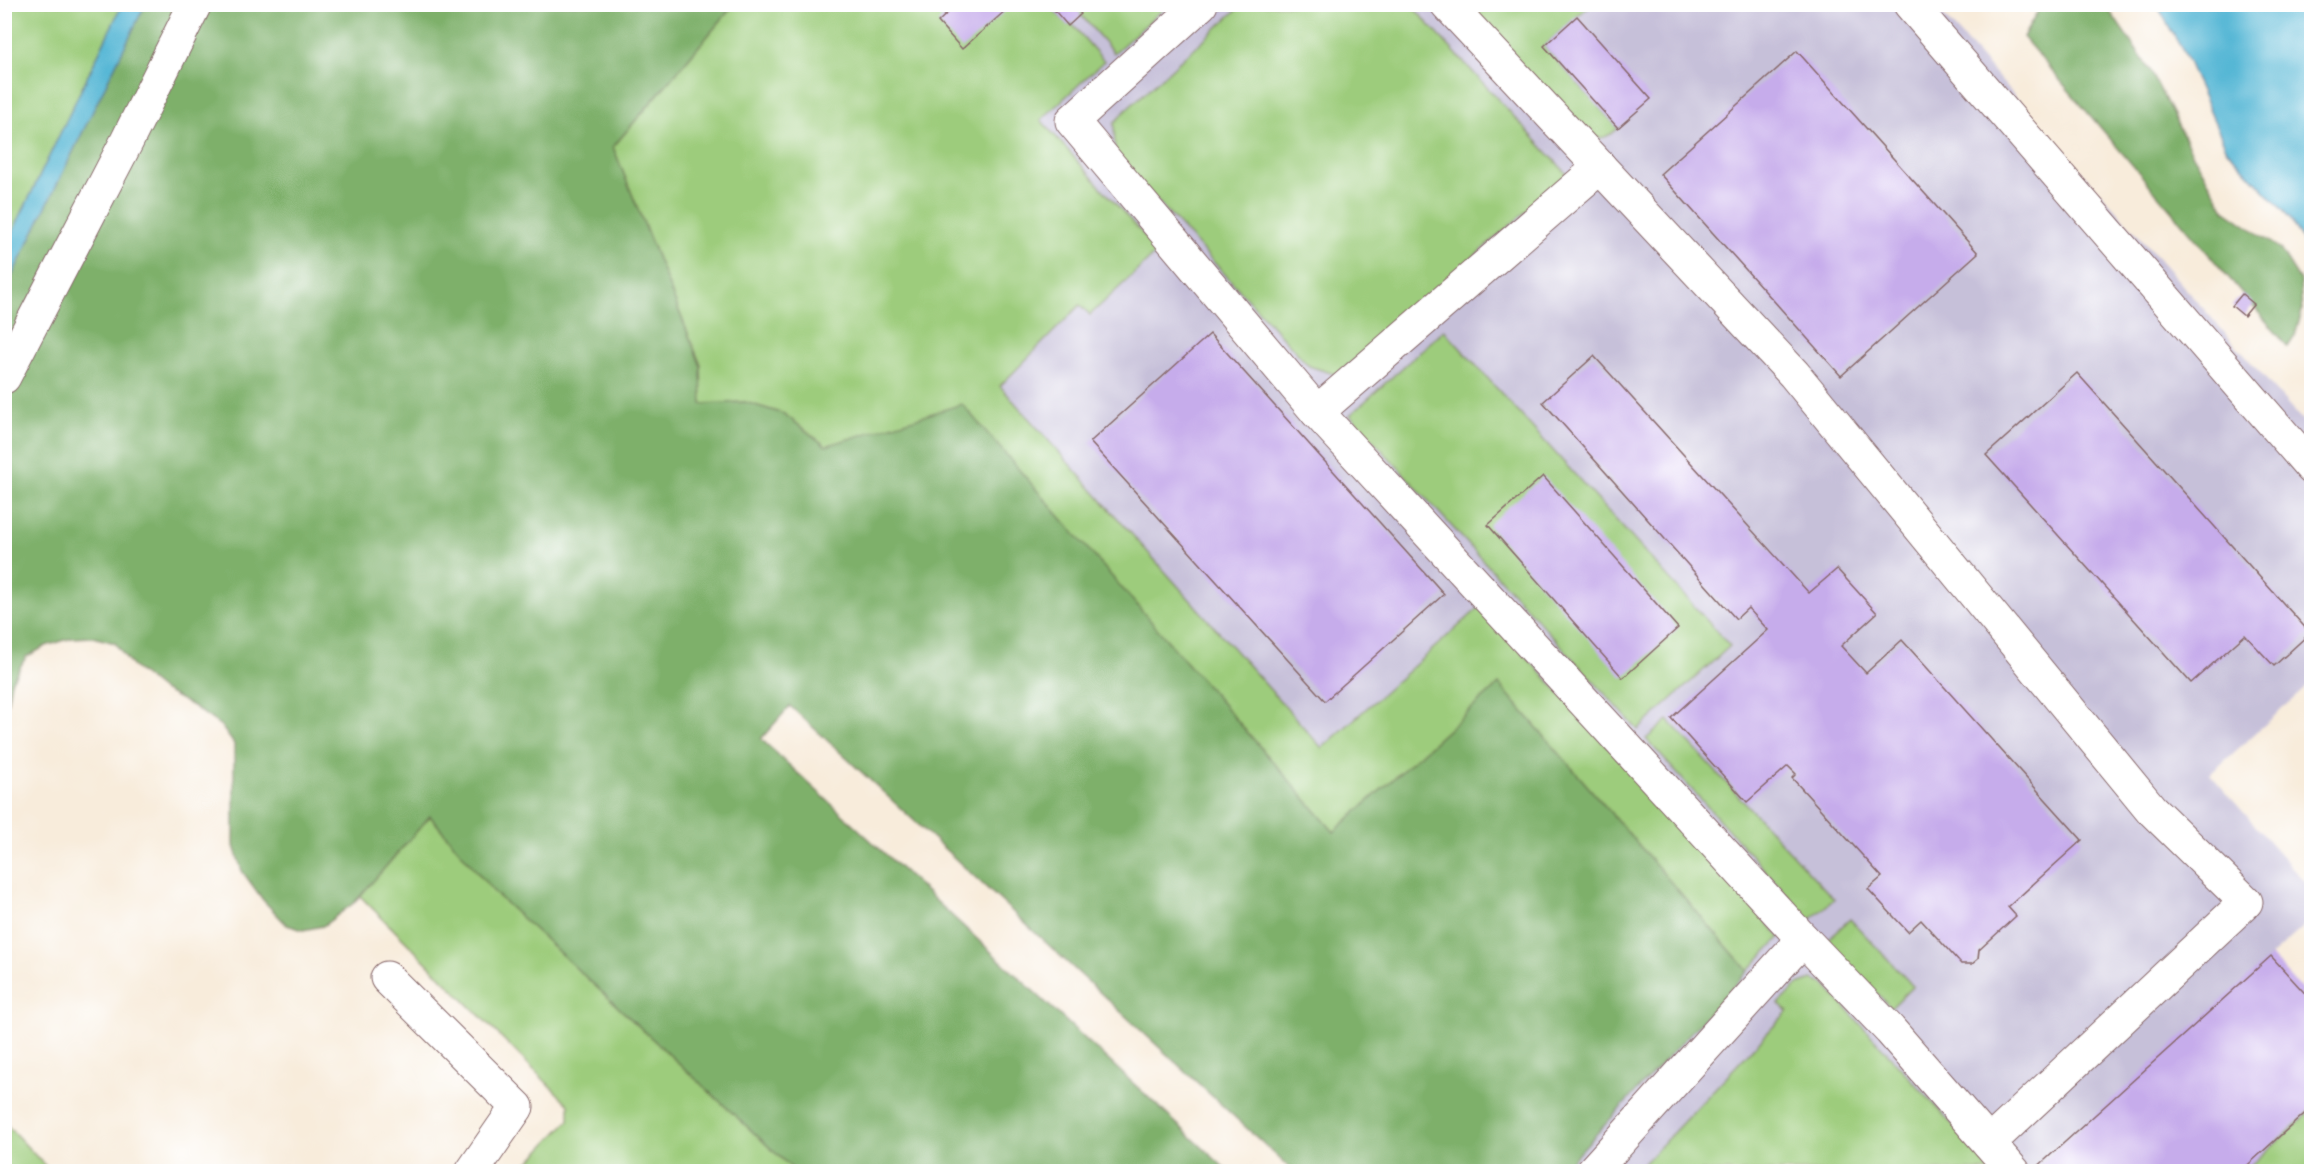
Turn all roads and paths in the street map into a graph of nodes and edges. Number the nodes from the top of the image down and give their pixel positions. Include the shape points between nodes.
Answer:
1 (195, 4) edge
2 (1201, 4) edge
3 (1447, 4) edge
4 (1910, 4) edge
5 (1599, 167) junction
6 (4, 377) edge
7 (1317, 412) junction
8 (2312, 468) edge
9 (1803, 939) junction
10 (387, 978) dead end
11 (1989, 1143) junction
12 (472, 1172) edge
13 (1592, 1172) edge
14 (2014, 1172) edge

1 - 6 lane
2 - 7 lane via 1072,121
3 - 5 lane
4 - 8 lane
5 - 7 lane
5 - 11 lane via 1794,374 2151,809 2246,902
7 - 9 lane
9 - 11 lane
9 - 13 lane
10 - 12 lane via 517,1107
11 - 14 lane

